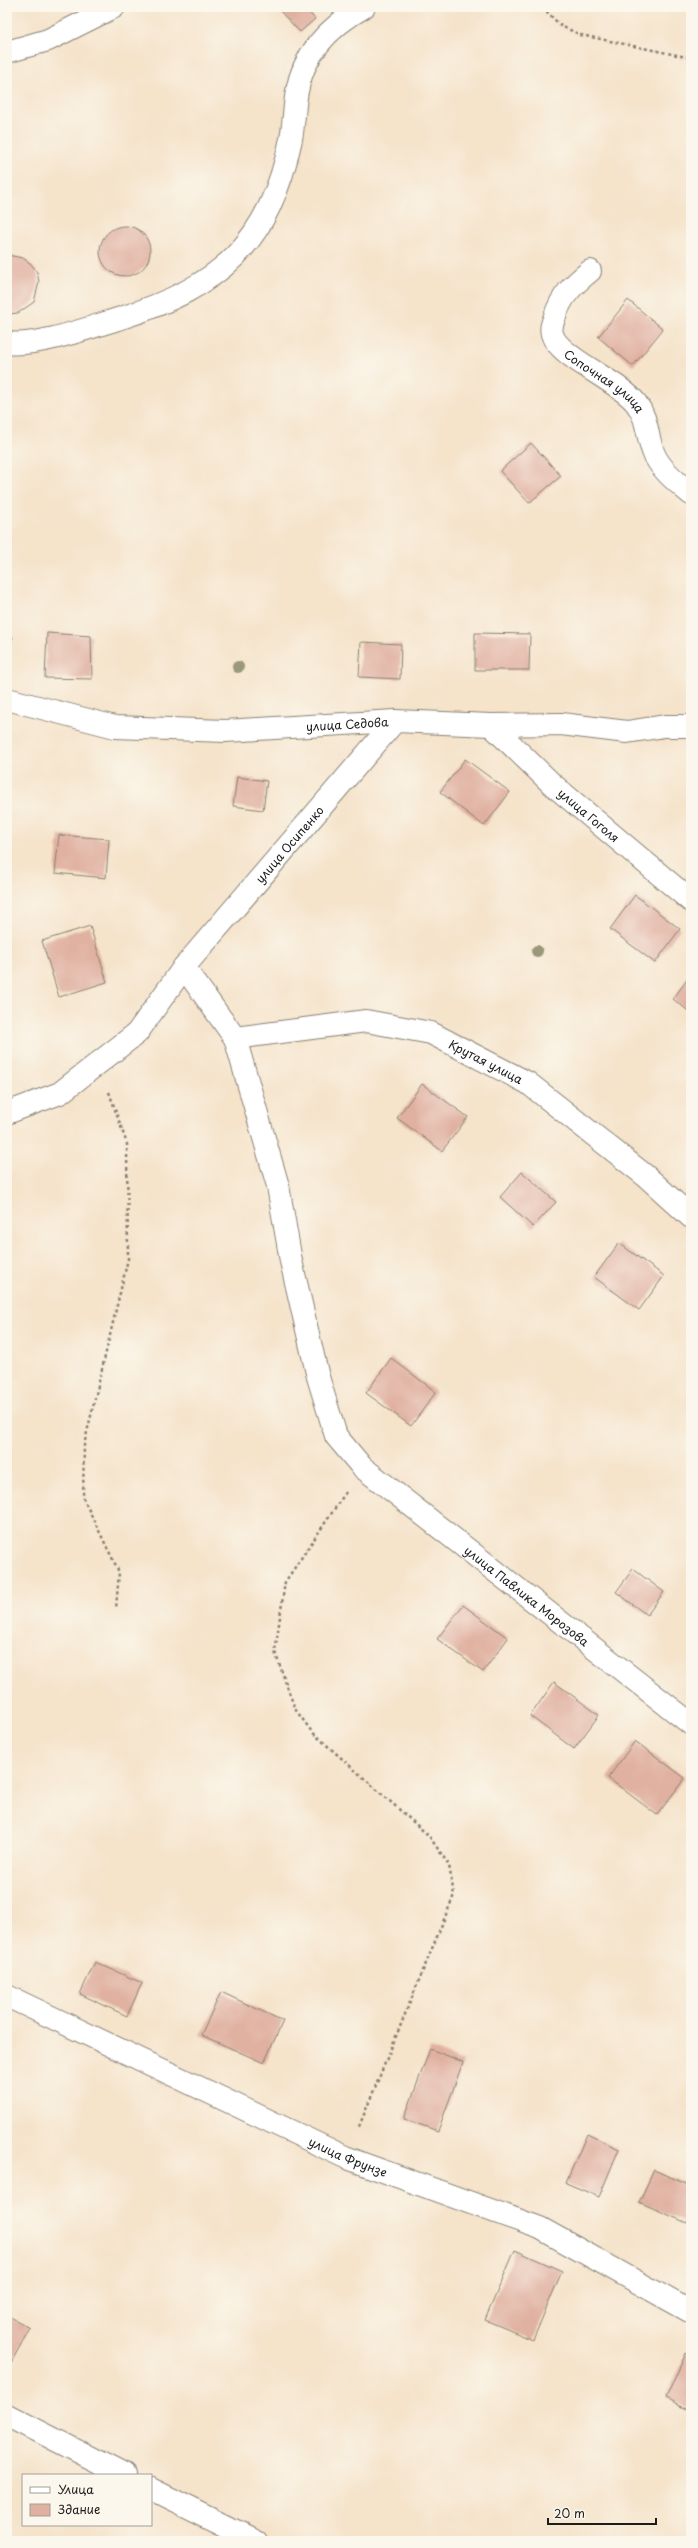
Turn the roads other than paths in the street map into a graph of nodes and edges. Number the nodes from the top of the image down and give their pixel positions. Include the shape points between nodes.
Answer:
1 (114, 7) edge
2 (364, 7) edge
3 (7, 52) edge
4 (590, 271) dead end
5 (7, 343) edge
6 (691, 494) edge
7 (7, 698) edge
8 (395, 721) junction
9 (491, 724) junction
10 (691, 726) edge
11 (691, 901) edge
12 (184, 968) junction
13 (235, 1038) junction
14 (7, 1113) edge
15 (691, 1217) edge
16 (691, 1724) edge
17 (7, 1996) edge
18 (691, 2312) edge
19 (7, 2415) edge
20 (122, 2474) edge
21 (152, 2489) edge
22 (256, 2541) edge

1 - 3 street via 48,40
2 - 5 street via 329,32 306,63 297,91 291,137 278,187 253,236 232,261 217,274 176,298 140,312 76,332 24,343
4 - 6 street, Сопочная улица via 565,294 551,327 553,337 564,349 615,384 635,402 647,422 656,458 670,476
7 - 8 street, улица Седова via 115,727 225,731
8 - 9 street, улица Седова
8 - 12 street, улица Осипенко
9 - 10 street, улица Седова via 561,724 627,732 665,726
9 - 11 street, улица Гоголя via 552,784
12 - 13 street, улица Павлика Морозова
12 - 14 street, улица Осипенко via 137,1033 60,1093
13 - 15 street, Крутая улица via 366,1022 431,1033 528,1082 647,1177
13 - 16 street, улица Павлика Морозова via 278,1186 291,1262 318,1377 336,1436 362,1467
17 - 18 street, улица Фрунзе via 347,2158 540,2228
19 - 20 street
21 - 22 street

